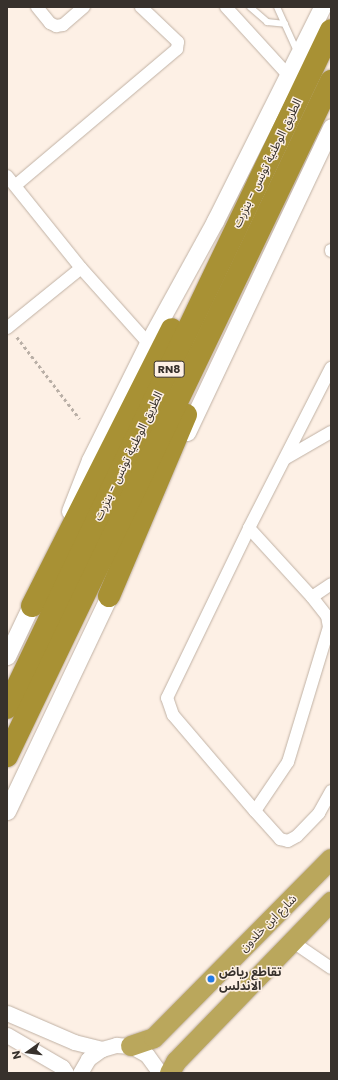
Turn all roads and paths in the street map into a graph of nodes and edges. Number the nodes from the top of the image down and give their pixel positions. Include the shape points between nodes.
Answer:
1 (37, 7) edge
2 (84, 7) edge
3 (141, 7) edge
4 (226, 7) edge
5 (250, 7) edge
6 (277, 7) edge
7 (322, 7) edge
8 (285, 24) junction
9 (331, 30) edge
10 (299, 54) junction
11 (288, 75) junction
12 (331, 81) edge
13 (317, 111) junction
14 (331, 128) edge
15 (7, 176) edge
16 (260, 179) junction
17 (16, 185) junction
18 (81, 268) junction
19 (8, 328) edge
20 (148, 343) junction
21 (331, 368) edge
22 (80, 419) dead end
23 (331, 432) edge
24 (286, 458) junction
25 (249, 528) junction
26 (331, 584) edge
27 (109, 596) junction
28 (312, 597) junction
29 (32, 606) junction
30 (7, 655) edge
31 (7, 708) edge
32 (7, 756) edge
33 (331, 791) edge
34 (7, 811) edge
35 (255, 811) junction
36 (331, 859) edge
37 (331, 902) edge
38 (293, 942) junction
39 (331, 968) edge
40 (7, 1013) edge
41 (7, 1035) edge
42 (131, 1046) junction
43 (102, 1049) junction
44 (66, 1073) edge
45 (80, 1073) edge
46 (160, 1073) edge
47 (170, 1073) edge

1 - 2 street via 50,23 56,26 63,25
3 - 17 street via 178,42 177,49
4 - 11 street
5 - 8 lane via 268,22
6 - 8 lane
7 - 10 main road
8 - 10 lane
9 - 16 highway, الطريق الوطنية تونس - بنزرت / RN8
10 - 11 main road
11 - 20 main road via 215,221
12 - 13 highway, الطريق الوطنية تونس - بنزرت / RN8
13 - 27 highway
13 - 32 highway, الطريق الوطنية تونس - بنزرت / RN8
14 - 27 main road
15 - 17 street
16 - 29 highway via 181,313 101,465
16 - 31 highway, الطريق الوطنية تونس - بنزرت / RN8
17 - 18 street
18 - 19 street
18 - 20 street
19 - 22 path
20 - 29 main road via 90,460
21 - 24 street
23 - 24 street
24 - 25 street
25 - 28 street
25 - 35 street via 167,698 173,715
26 - 28 street
27 - 34 main road
28 - 35 street via 327,616 327,638 288,762
29 - 30 main road
33 - 35 street via 319,813 297,836 288,841 280,839
36 - 42 highway, شارع ابن خلدون via 154,1038
37 - 38 highway
38 - 39 street
38 - 47 highway via 176,1062
40 - 43 street via 74,1042
41 - 44 street via 62,1067
42 - 43 street via 116,1045
42 - 46 street via 147,1054
43 - 45 street via 88,1059

